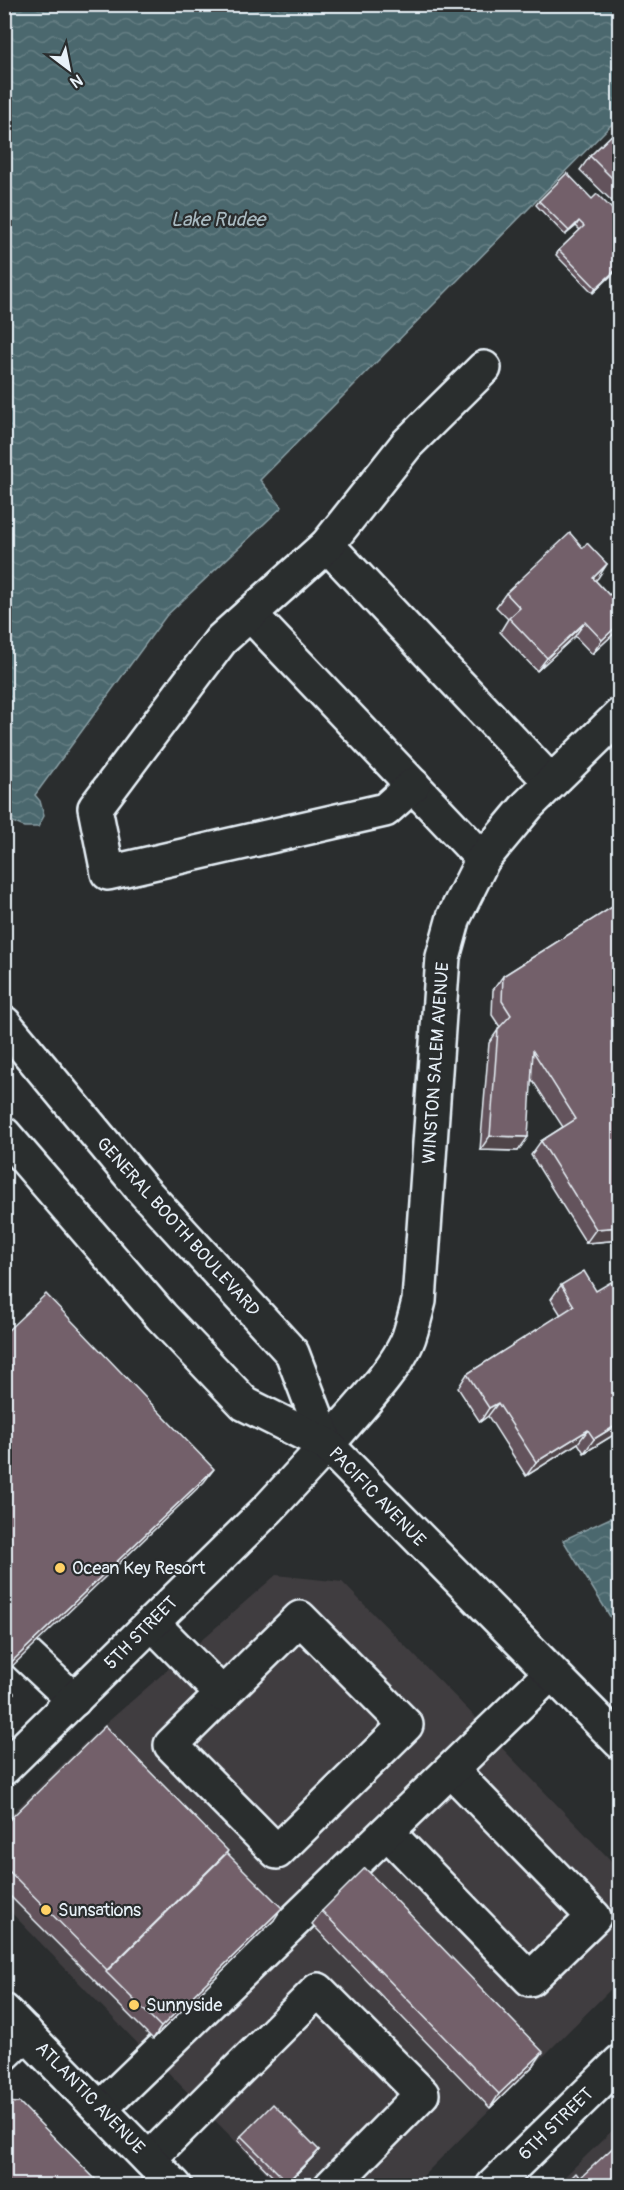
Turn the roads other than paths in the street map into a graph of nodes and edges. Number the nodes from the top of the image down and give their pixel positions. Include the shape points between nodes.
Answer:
1 (484, 368) dead end
2 (327, 544) junction
3 (250, 614) junction
4 (620, 715) edge
5 (551, 782) junction
6 (413, 785) junction
7 (483, 859) junction
8 (4, 1023) edge
9 (4, 1134) edge
10 (327, 1444) junction
11 (152, 1623) junction
12 (25, 1654) edge
13 (550, 1673) junction
14 (223, 1695) junction
15 (74, 1700) junction
16 (620, 1742) edge
17 (4, 1768) edge
18 (451, 1770) junction
19 (387, 1832) junction
20 (12, 2032) edge
21 (620, 2062) edge
22 (100, 2109) junction
23 (148, 2159) junction
24 (174, 2186) edge
25 (330, 2186) edge
26 (493, 2186) edge

1 - 2 main road via 407,444
2 - 3 main road
2 - 5 main road
3 - 6 main road
3 - 6 main road via 221,640 95,808 108,873 385,810
4 - 5 main road, WINSTON SALEM AVENUE
5 - 7 main road, WINSTON SALEM AVENUE
6 - 7 main road
7 - 10 main road, WINSTON SALEM AVENUE via 454,917 443,957 419,1301 409,1339 380,1383
8 - 10 main road, GENERAL BOOTH BOULEVARD via 141,1188 292,1353
9 - 10 main road, PACIFIC AVENUE via 161,1316 244,1404
10 - 11 main road, 5TH STREET via 269,1508
10 - 13 main road, PACIFIC AVENUE
11 - 14 main road
11 - 15 main road, 5TH STREET
12 - 15 main road
13 - 16 main road, PACIFIC AVENUE
13 - 18 main road
14 - 14 main road via 300,1618 406,1725 276,1852 171,1745
15 - 17 main road, 5TH STREET
18 - 19 main road
18 - 19 main road via 594,1917 530,1979
19 - 22 main road
20 - 22 main road, ATLANTIC AVENUE
21 - 26 main road, 6TH STREET
22 - 23 main road, ATLANTIC AVENUE
23 - 24 main road, ATLANTIC AVENUE
23 - 25 main road via 318,1990 422,2094

